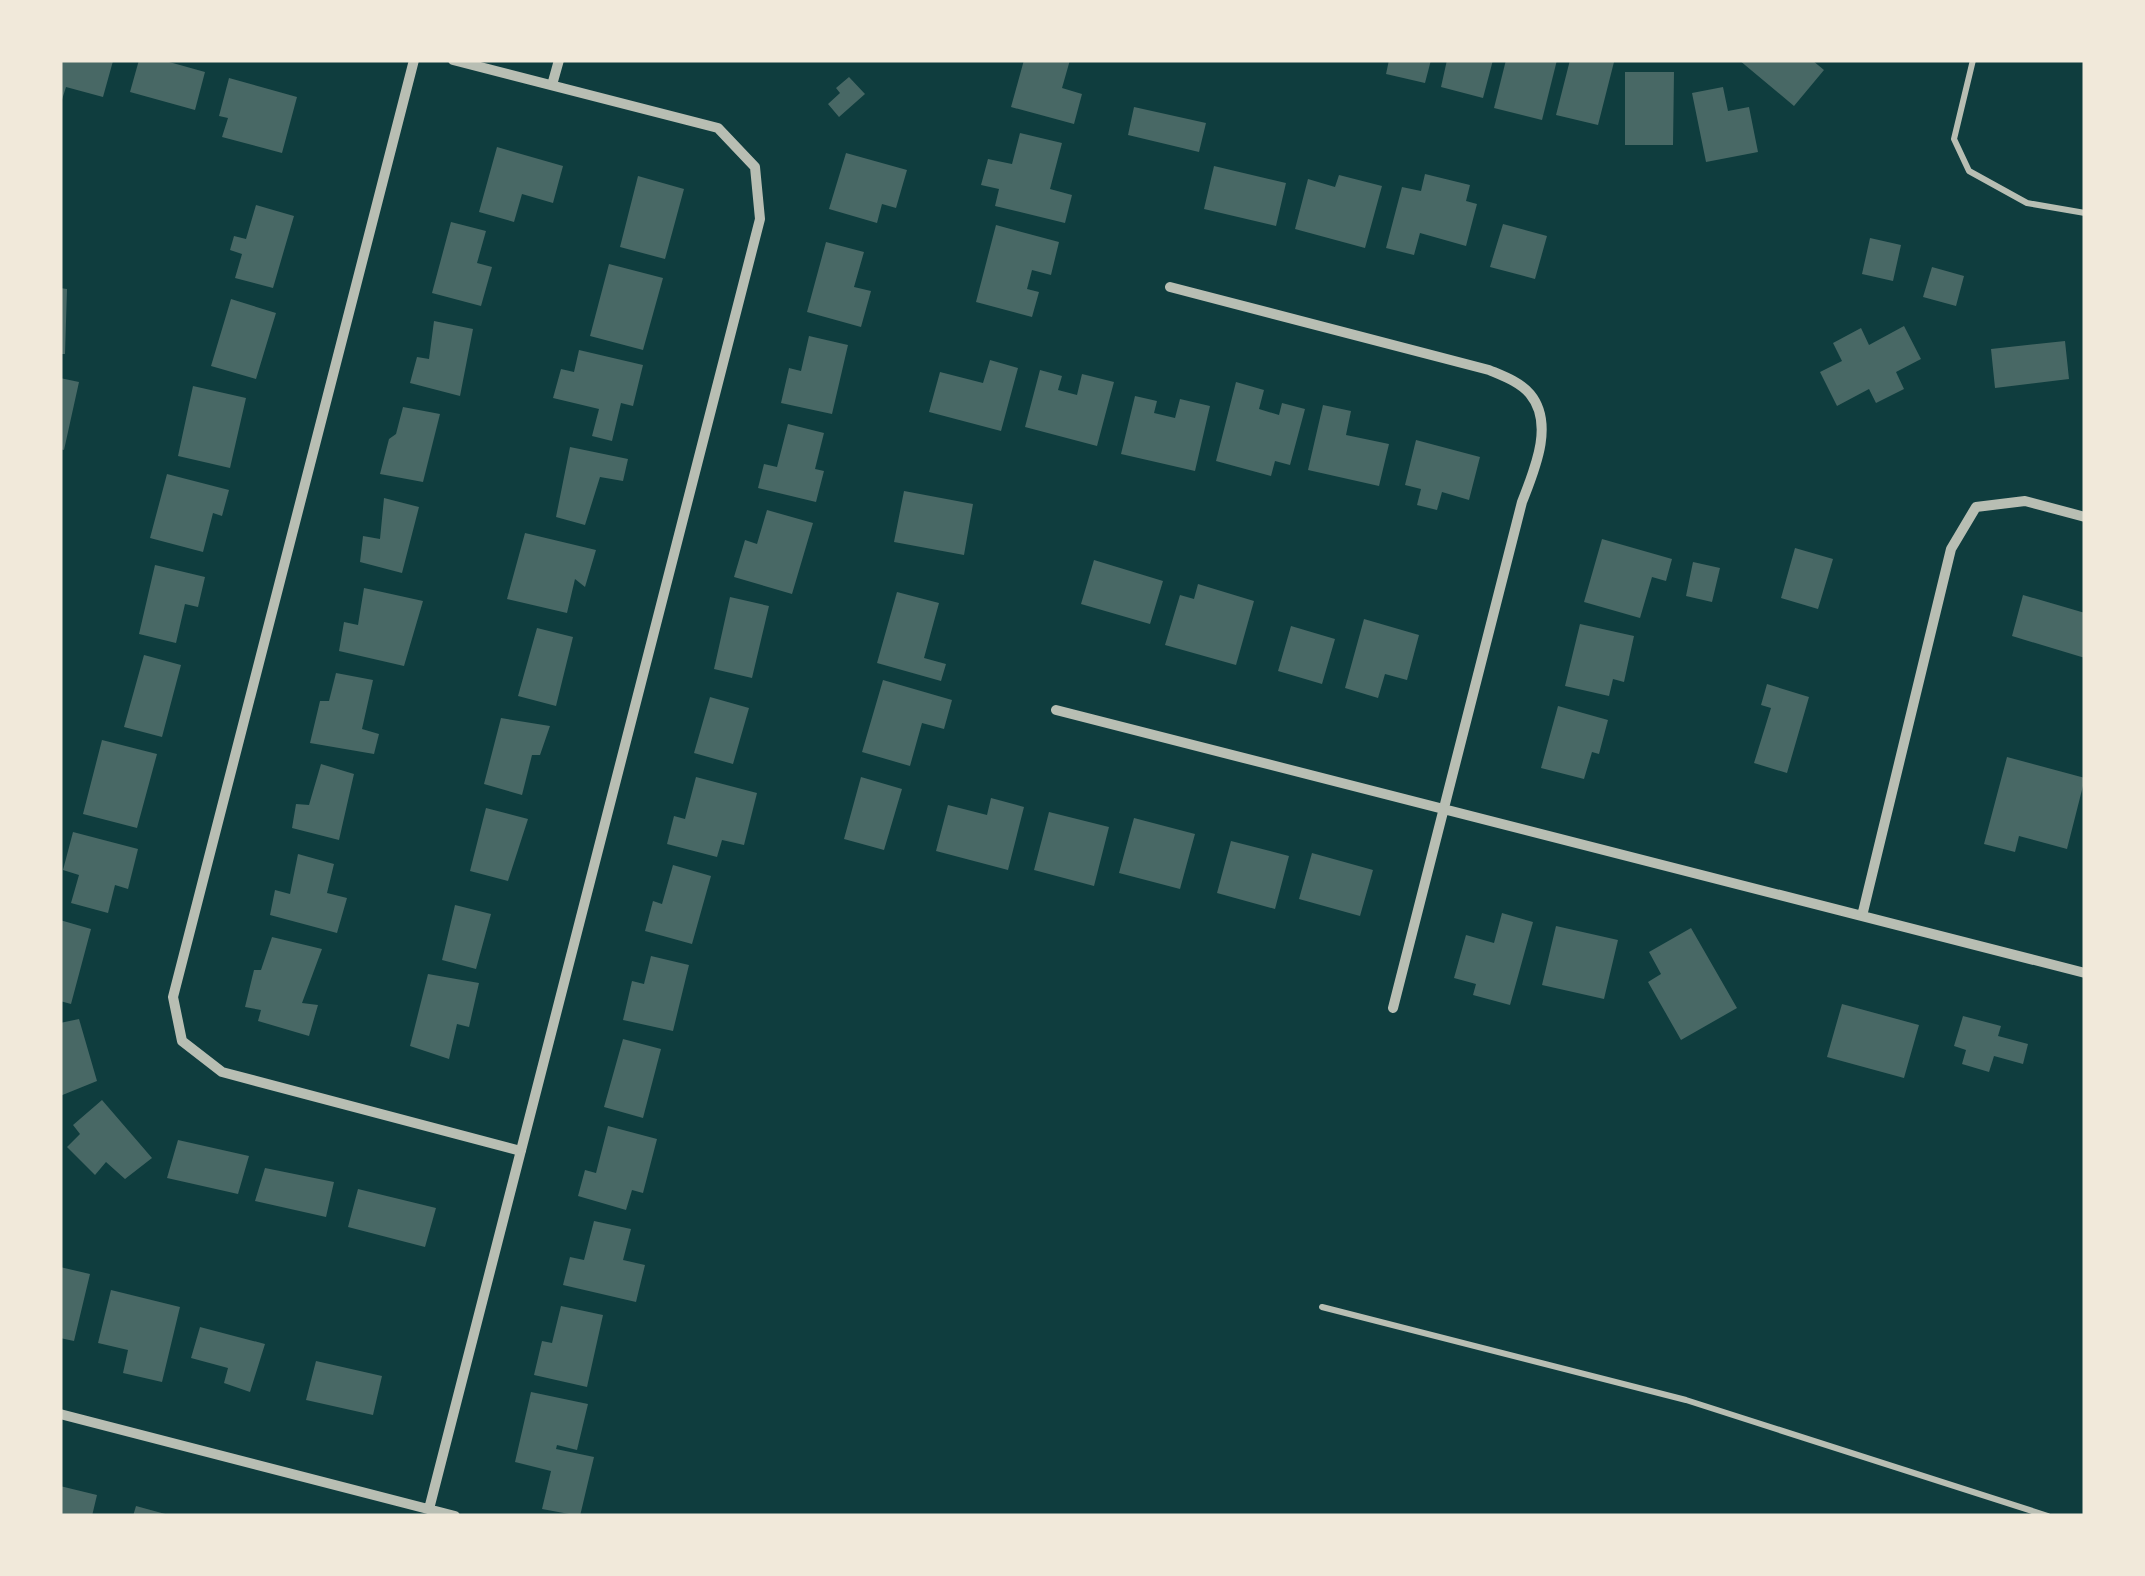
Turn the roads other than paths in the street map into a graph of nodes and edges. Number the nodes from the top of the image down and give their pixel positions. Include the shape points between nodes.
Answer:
1 (414, 60) edge
2 (453, 60) edge
3 (559, 60) edge
4 (1973, 60) edge
5 (552, 86) junction
6 (2085, 213) edge
7 (1170, 287) dead end
8 (2085, 516) edge
9 (1056, 710) dead end
10 (1444, 806) junction
11 (1862, 916) junction
12 (2085, 973) edge
13 (1393, 1008) dead end
14 (521, 1151) junction
15 (1322, 1307) dead end
16 (60, 1414) edge
17 (429, 1509) junction
18 (455, 1516) edge
19 (2048, 1516) edge

1 - 14 street via 174,997 182,1041 222,1072
2 - 5 street
3 - 5 street
4 - 6 lane via 1954,139 1969,171 2027,203
5 - 14 street via 718,128 755,167 760,219
7 - 10 street via 1489,370 1532,396 1542,424 1538,458
8 - 11 street via 2024,501 1976,507 1951,548
9 - 10 street
10 - 11 street
10 - 13 street
11 - 12 street
14 - 17 street
15 - 19 lane via 1686,1400
16 - 17 street
17 - 18 street

